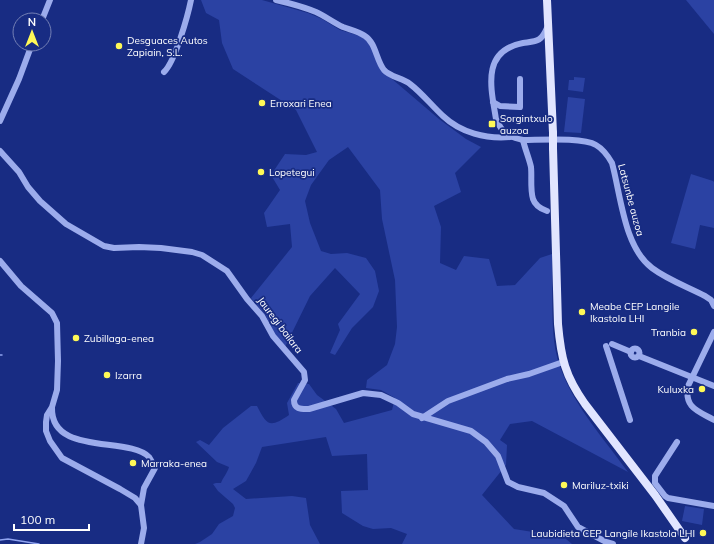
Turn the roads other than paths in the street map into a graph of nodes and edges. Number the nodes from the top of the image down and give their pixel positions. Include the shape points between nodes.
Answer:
1 (50, 0) edge
2 (191, 0) edge
3 (276, 0) edge
4 (547, 0) edge
5 (45, 12) edge
6 (548, 27) junction
7 (536, 42) junction
8 (549, 49) junction
9 (29, 52) edge
10 (164, 72) dead end
11 (520, 79) dead end
12 (493, 102) junction
13 (506, 107) junction
14 (496, 119) junction
15 (0, 120) edge
16 (510, 137) junction
17 (523, 140) junction
18 (0, 151) edge
19 (547, 211) dead end
20 (0, 261) edge
21 (714, 306) edge
22 (714, 332) edge
23 (563, 362) junction
24 (693, 377) junction
25 (714, 386) edge
26 (52, 407) junction
27 (422, 418) junction
28 (630, 420) dead end
29 (714, 420) edge
30 (677, 442) dead end
31 (141, 505) junction
32 (714, 506) edge
33 (688, 541) edge
34 (141, 544) edge
35 (613, 544) edge

1 - 5 street
2 - 10 street via 172,60
3 - 16 street, Latsunbe auzoa via 315,12 365,36 370,40 378,62 385,72 410,83 444,117 460,128 474,134
4 - 6 main road
6 - 7 street via 542,38
6 - 8 main road
7 - 8 street
7 - 12 street via 505,49 495,60 491,76
8 - 23 main road, bridge via 558,324
9 - 15 street
11 - 13 street via 520,107
12 - 13 street
12 - 14 street
13 - 14 street via 500,111
14 - 16 street via 503,132
16 - 17 street, Latsunbe auzoa
17 - 19 street via 530,166 533,199 541,209
17 - 21 street, Latsunbe auzoa via 584,140 606,153 612,164 629,236 636,250 653,269 705,296
18 - 27 street, Jauregi bailara via 40,201 66,224 104,246 192,252 227,270 262,316 273,336 304,372 305,380 294,400 296,407 309,409 363,393 389,398
20 - 26 street via 21,286 56,318 57,390
22 - 24 street
23 - 27 street via 448,401
23 - 33 main road via 574,389
24 - 25 street
24 - 28 street via 639,356 633,357 631,352 609,345
24 - 29 street via 687,390 689,404
26 - 31 street via 47,415 46,431 62,458 120,489
26 - 31 street via 54,420 71,438 130,449 148,457 155,468 144,488
27 - 35 street, Jauregi bailara via 470,431 486,442 498,456 508,482 544,493 564,506 578,527
30 - 32 street via 655,476 655,483 668,498
31 - 34 street via 144,528

